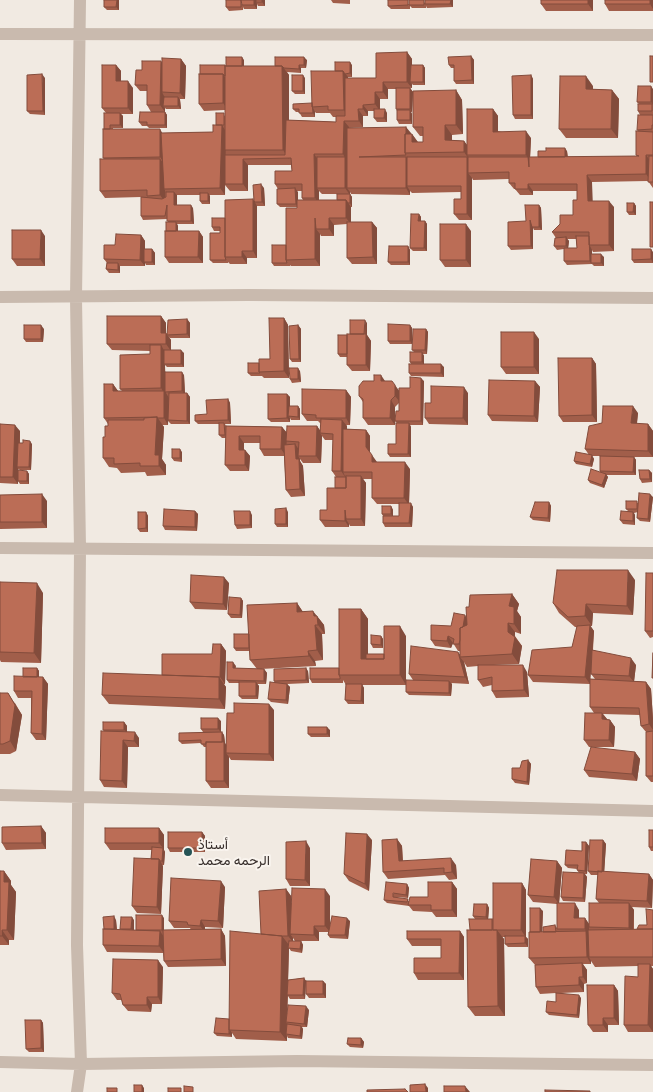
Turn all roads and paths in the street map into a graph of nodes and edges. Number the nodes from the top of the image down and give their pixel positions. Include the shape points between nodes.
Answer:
1 (80, 0) edge
2 (0, 34) edge
3 (80, 34) junction
4 (653, 35) edge
5 (0, 297) edge
6 (76, 298) junction
7 (653, 298) edge
8 (0, 548) edge
9 (80, 548) junction
10 (653, 553) edge
11 (0, 795) edge
12 (78, 796) junction
13 (653, 811) edge
14 (0, 1062) edge
15 (81, 1064) junction
16 (653, 1065) edge
17 (77, 1092) edge

1 - 3 street
2 - 3 street
3 - 4 street
3 - 6 street
5 - 6 street
6 - 7 street via 249,295
6 - 9 street
8 - 9 street
9 - 10 street
9 - 12 street
11 - 12 street
12 - 13 street
12 - 15 street via 77,945
14 - 15 street
15 - 16 street via 297,1061
15 - 17 street

